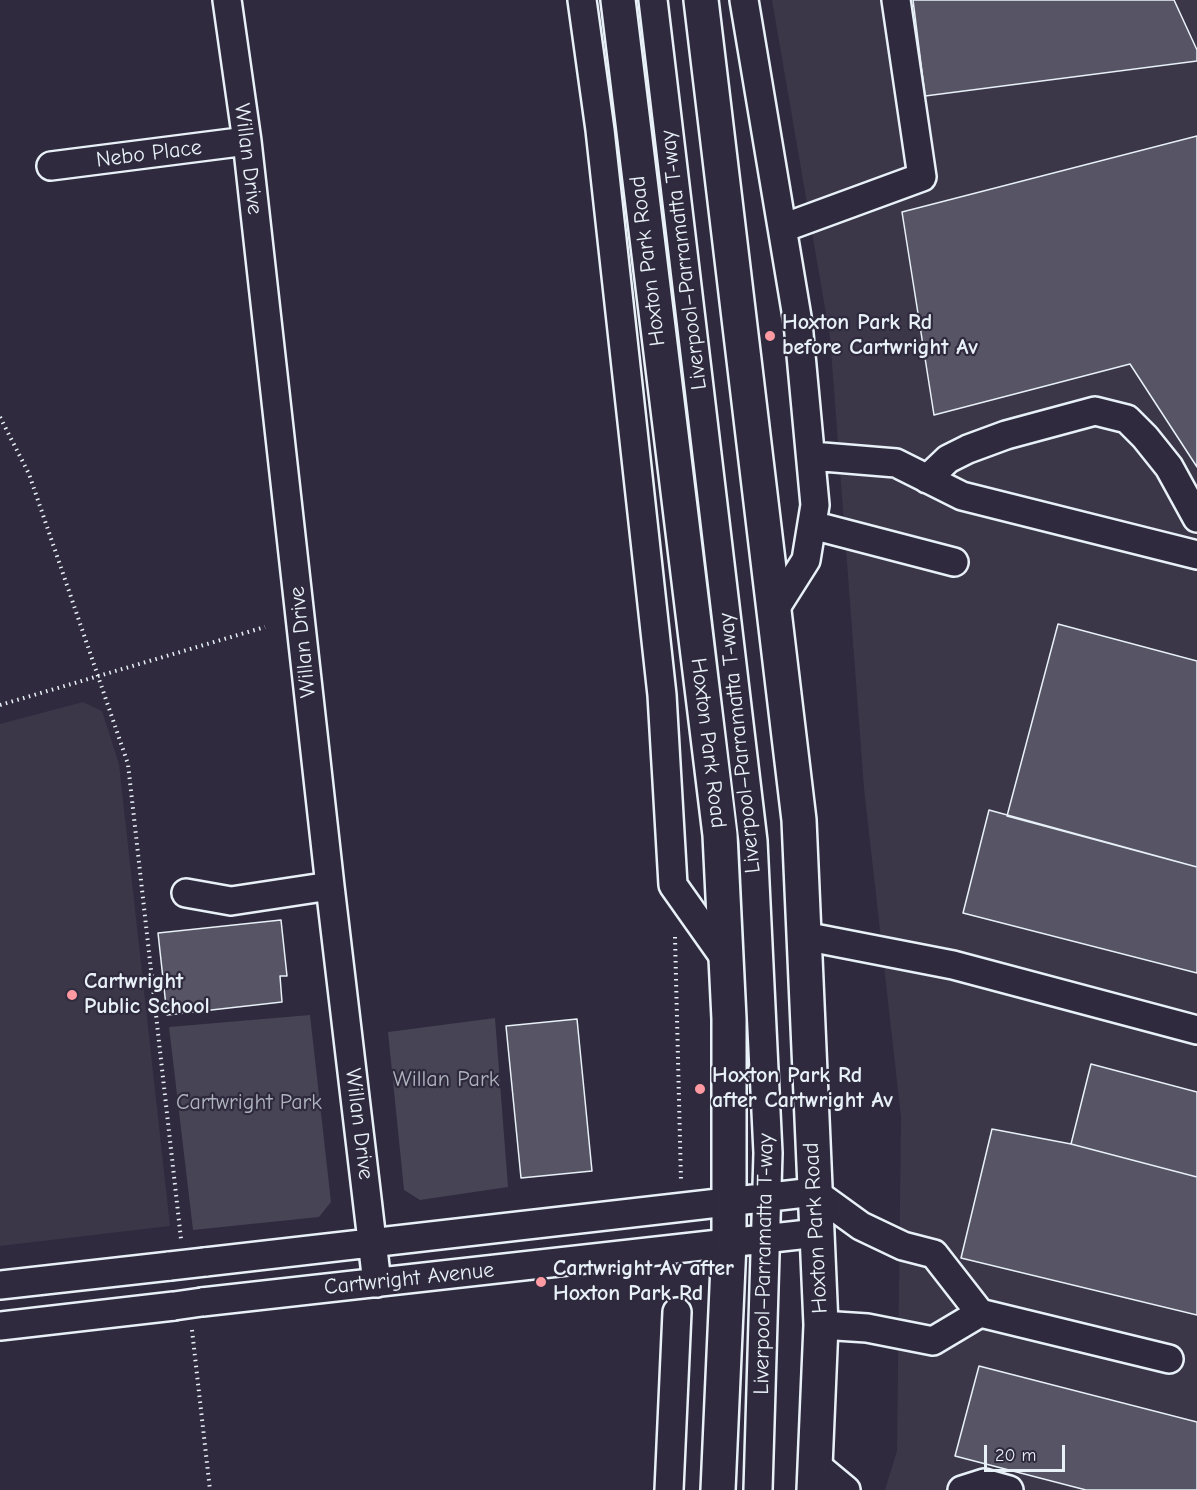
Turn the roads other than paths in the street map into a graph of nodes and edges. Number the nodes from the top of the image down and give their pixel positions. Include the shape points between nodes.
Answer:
1 (227, 0) edge
2 (582, 0) edge
3 (618, 0) edge
4 (653, 0) edge
5 (701, 0) edge
6 (744, 0) edge
7 (896, 0) edge
8 (247, 141) junction
9 (51, 166) dead end
10 (783, 228) junction
11 (811, 456) junction
12 (927, 479) junction
13 (1197, 518) edge
14 (812, 525) junction
15 (1197, 555) edge
16 (954, 562) dead end
17 (775, 609) junction
18 (330, 886) junction
19 (186, 893) dead end
20 (804, 936) junction
21 (726, 960) junction
22 (1197, 1030) edge
23 (814, 1192) junction
24 (766, 1196) junction
25 (728, 1201) junction
26 (818, 1233) junction
27 (766, 1239) junction
28 (374, 1243) junction
29 (729, 1243) junction
30 (378, 1283) junction
31 (0, 1286) edge
32 (677, 1312) dead end
33 (980, 1313) junction
34 (821, 1325) junction
35 (0, 1326) edge
36 (1169, 1359) dead end
37 (815, 1478) edge
38 (669, 1490) edge
39 (718, 1490) edge
40 (758, 1490) edge
41 (846, 1490) edge
42 (962, 1490) edge
43 (1009, 1490) edge

1 - 8 street, Willan Drive
2 - 21 street via 600,130 662,695 673,885
3 - 21 main road, Hoxton Park Road via 720,835
4 - 24 street, Liverpool–Parramatta T-way via 753,841 768,1153
5 - 17 main road, Hoxton Park Road
6 - 10 street
7 - 10 street via 922,177
8 - 9 street, Nebo Place
8 - 18 street, Willan Drive
10 - 11 street via 798,323
11 - 12 street via 896,462
11 - 14 street via 815,505
12 - 13 street via 948,459 968,449 1095,411 1127,419 1145,437 1169,467
12 - 15 street via 962,496
14 - 16 street
14 - 17 street via 806,560
17 - 20 main road, Hoxton Park Road via 800,820
18 - 19 street via 231,901
18 - 28 street, Willan Drive
20 - 22 street via 953,965
20 - 23 main road, Hoxton Park Road
21 - 25 main road, Hoxton Park Road
23 - 24 street, Cartwright Avenue
23 - 26 main road, Hoxton Park Road
23 - 33 street via 861,1226 903,1246 934,1254
24 - 25 street, Cartwright Avenue
24 - 27 street, Liverpool–Parramatta T-way
25 - 28 street, Cartwright Avenue
25 - 29 main road, Hoxton Park Road
26 - 27 street, Cartwright Avenue
26 - 34 main road, Hoxton Park Road
27 - 29 street, Cartwright Avenue
27 - 40 street, Liverpool–Parramatta T-way
28 - 30 street, Willan Drive
28 - 31 street, Cartwright Avenue, bridge via 205,1262 176,1255
29 - 30 street, Cartwright Avenue
29 - 39 main road, Hoxton Park Road
30 - 35 street, Cartwright Avenue via 189,1310
32 - 38 street
33 - 34 street via 933,1341 867,1328
33 - 36 street
34 - 37 main road, Hoxton Park Road
37 - 41 street
42 - 43 street via 984,1483

